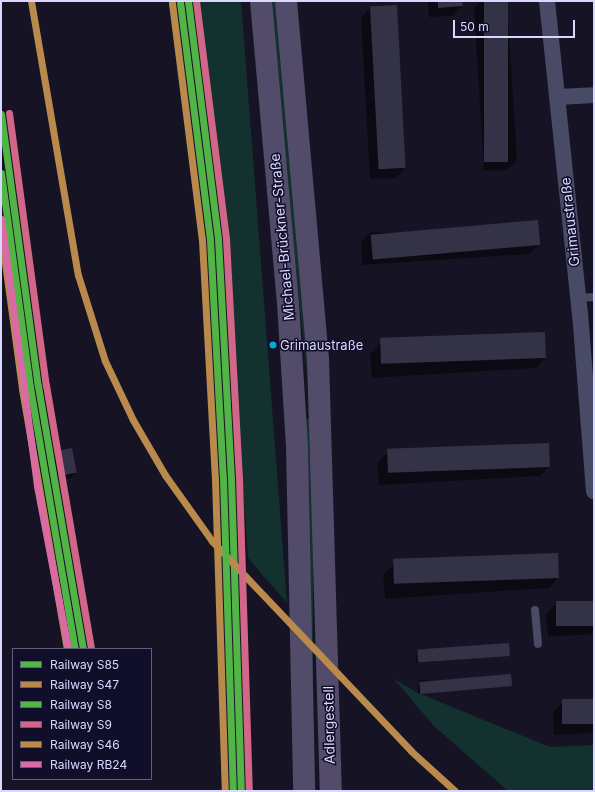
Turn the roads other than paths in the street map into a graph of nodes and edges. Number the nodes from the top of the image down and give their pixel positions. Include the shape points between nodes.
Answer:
1 (261, 1) edge
2 (286, 1) edge
3 (547, 1) edge
4 (594, 95) edge
5 (558, 97) junction
6 (586, 298) edge
7 (288, 303) junction
8 (320, 406) junction
9 (594, 491) edge
10 (326, 563) joint
11 (300, 570) joint
12 (535, 610) dead end
13 (538, 644) dead end
14 (304, 791) edge
15 (331, 791) edge

1 - 7 main road, Michael-Brückner-Straße
2 - 8 main road, Michael-Brückner-Straße via 308,218
3 - 5 street, Grimaustraße
4 - 5 street
5 - 6 street, Grimaustraße
6 - 9 street, Grimaustraße
7 - 8 main road via 301,330 306,405
7 - 11 main road, Michael-Brückner-Straße
8 - 10 main road, Michael-Brückner-Straße
10 - 15 main road, Adlergestell
11 - 14 main road, Adlergestell
12 - 13 lane

